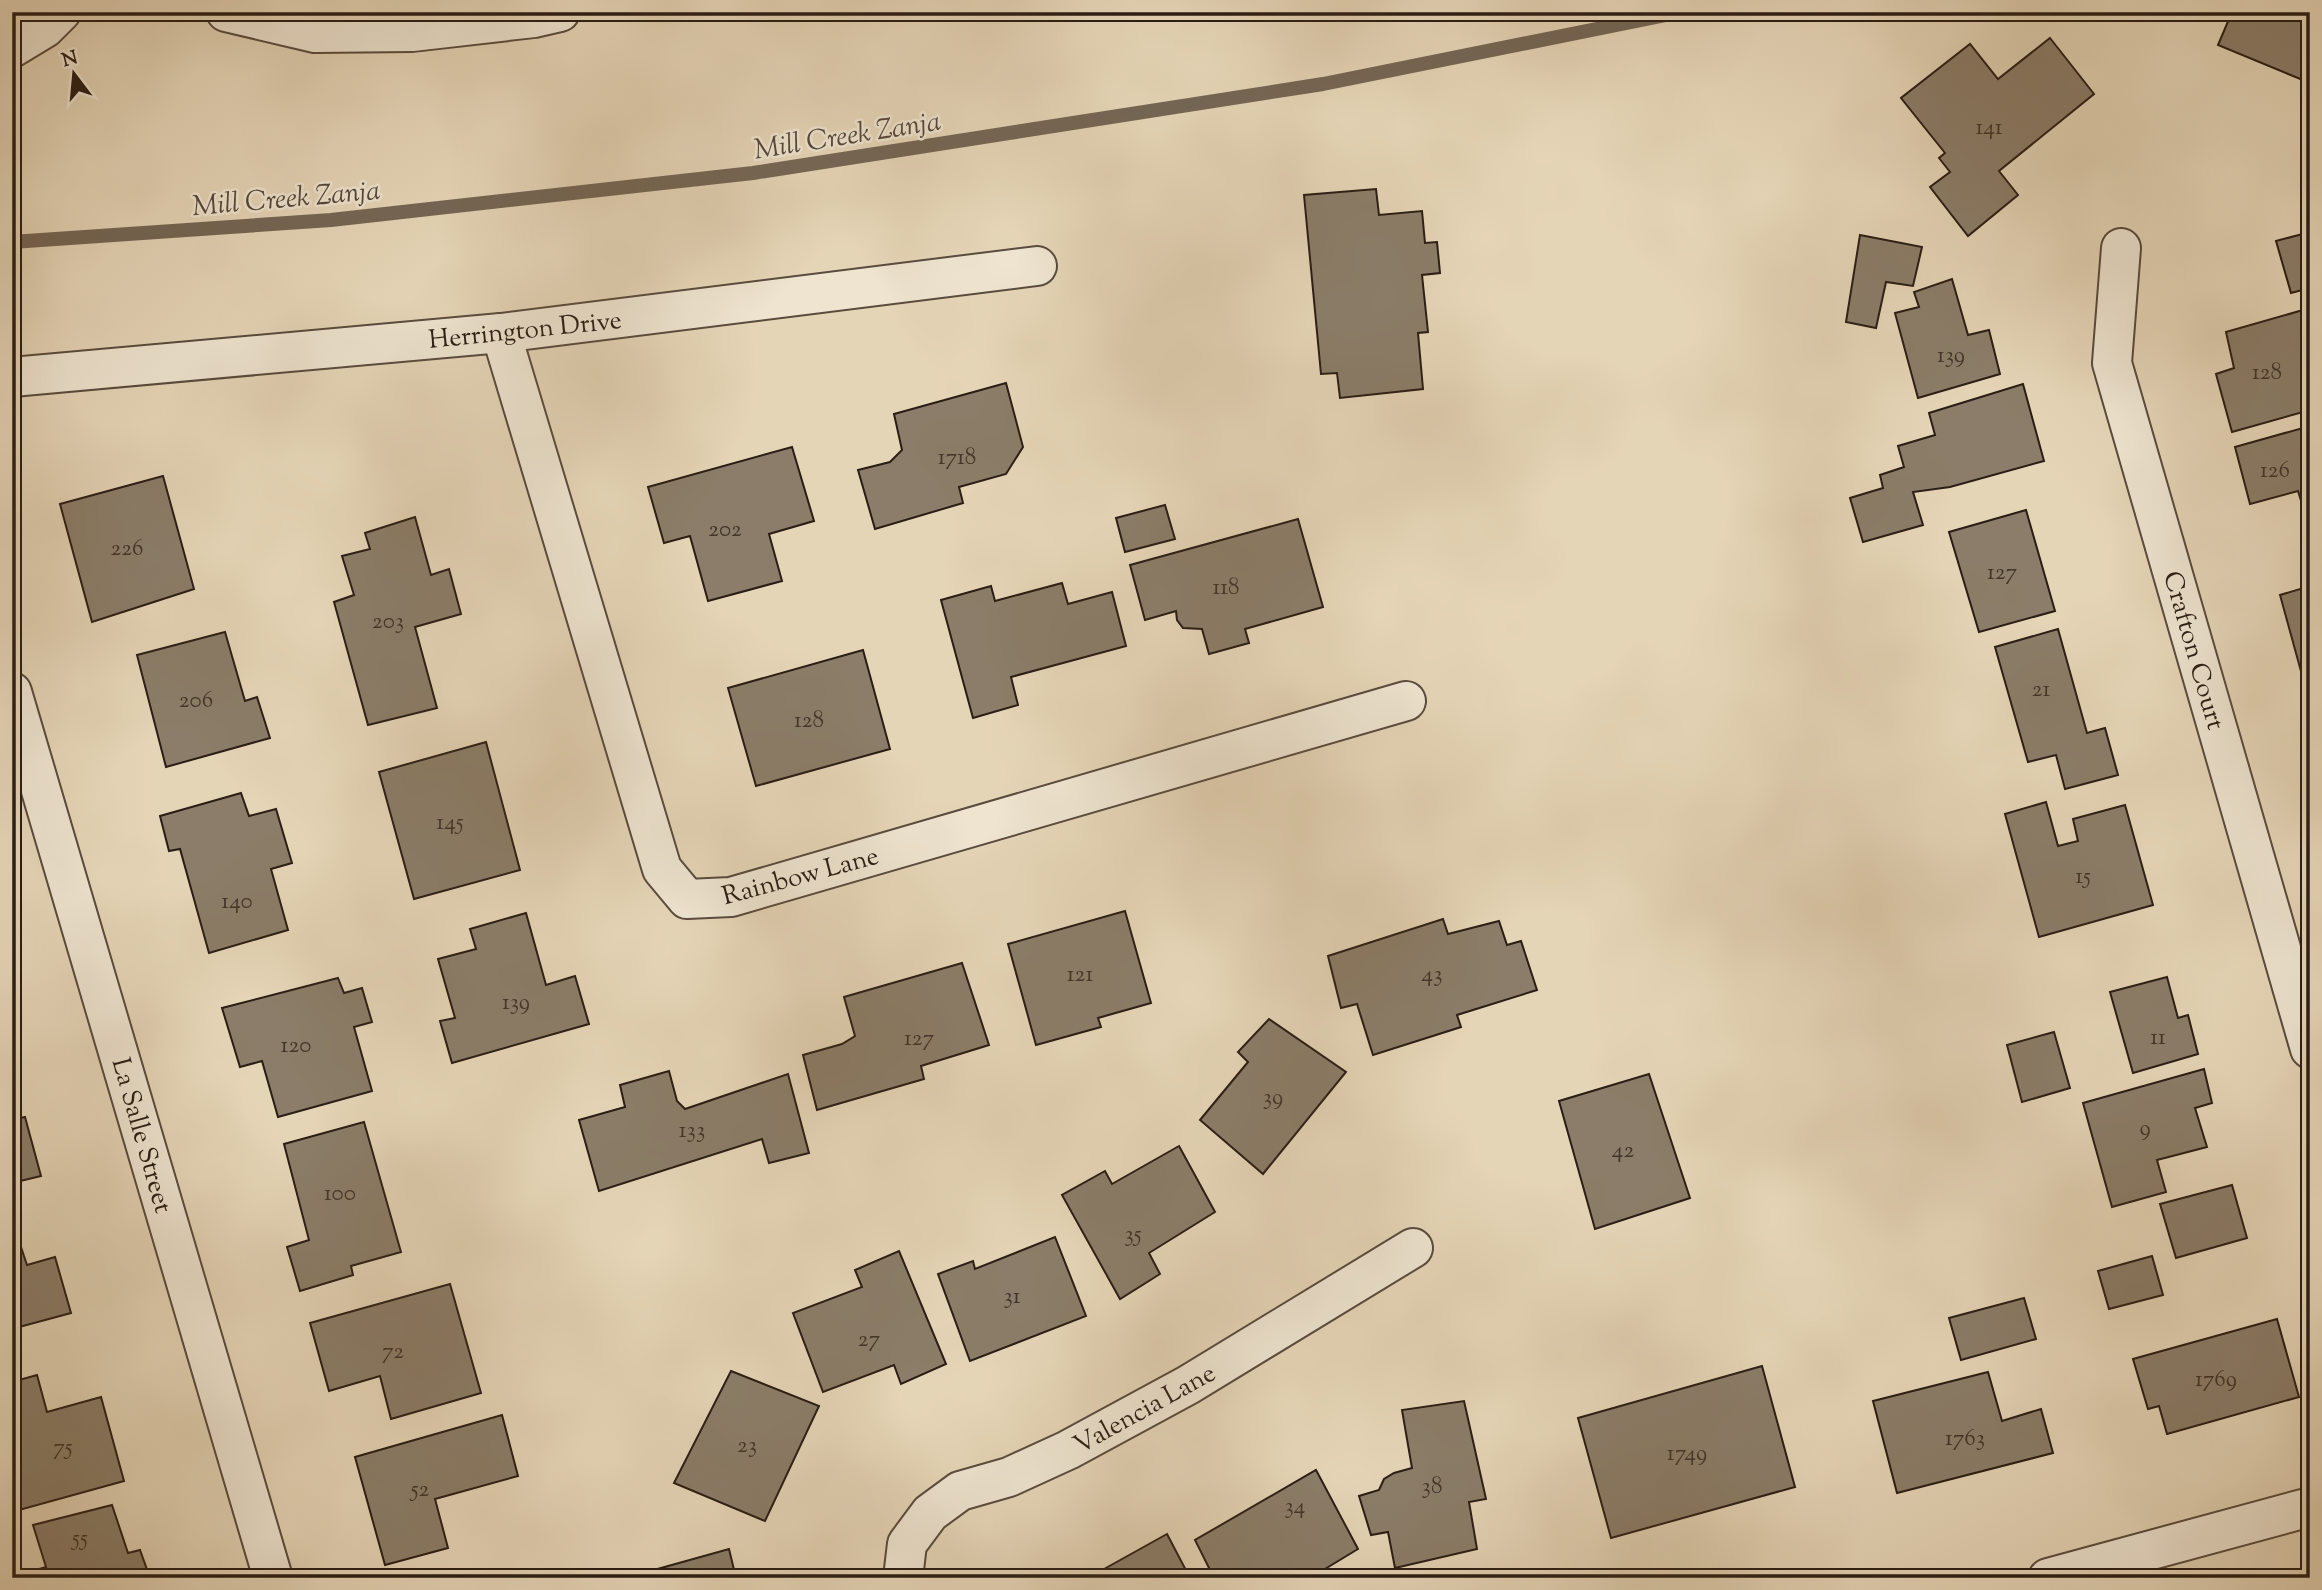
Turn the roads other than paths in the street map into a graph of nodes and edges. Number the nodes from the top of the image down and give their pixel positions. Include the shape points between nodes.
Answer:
1 (61, 12) edge
2 (226, 12) edge
3 (560, 12) edge
4 (12, 48) edge
5 (2121, 248) dead end
6 (1037, 267) dead end
7 (501, 333) junction
8 (12, 377) edge
9 (12, 692) edge
10 (1406, 701) dead end
11 (2310, 1049) edge
12 (1413, 1248) dead end
13 (2310, 1507) edge
14 (273, 1578) edge
15 (903, 1578) edge
16 (2048, 1578) edge

1 - 4 street
2 - 3 street via 315,33 412,32
5 - 11 street, Crafton Court via 2112,363
6 - 7 street, Herrington Drive
7 - 8 street, Herrington Drive
7 - 10 street, Rainbow Lane via 662,869 687,899 732,897
9 - 14 street, La Salle Street
12 - 15 street, Valencia Lane via 1188,1385 1068,1450 1009,1477 960,1491 930,1513 907,1544
13 - 16 street

